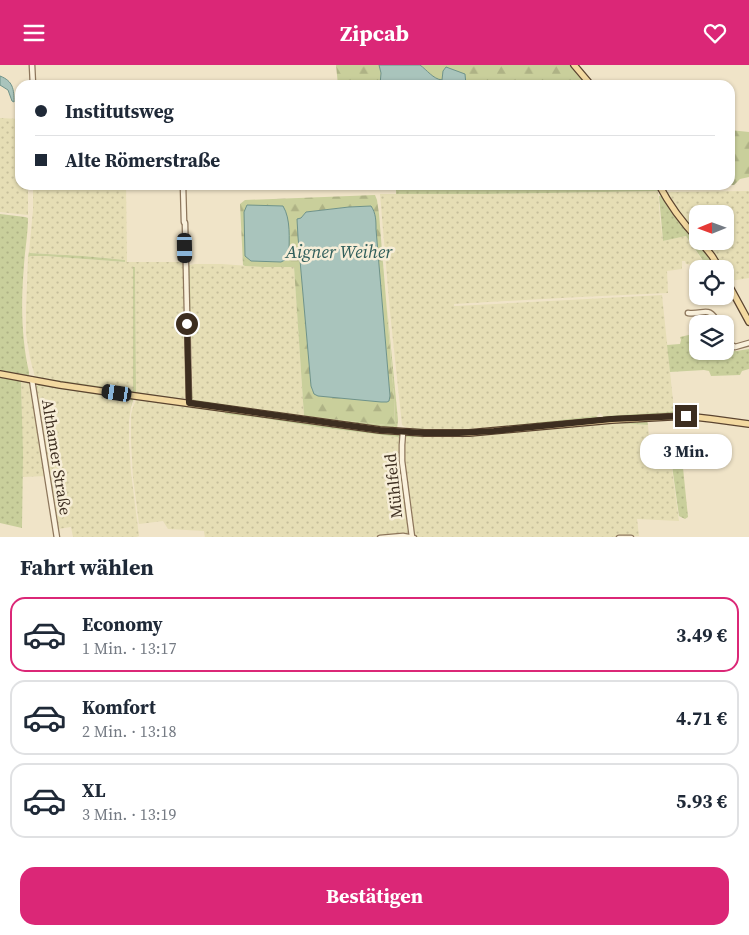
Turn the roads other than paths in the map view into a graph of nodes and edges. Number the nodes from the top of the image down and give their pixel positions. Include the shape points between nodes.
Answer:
1 (32, 65) edge
2 (574, 65) edge
3 (33, 80) edge
4 (587, 80) edge
5 (183, 190) edge
6 (662, 190) edge
7 (689, 230) edge
8 (734, 294) edge
9 (688, 313) dead end
10 (714, 315) edge
11 (749, 322) edge
12 (749, 343) edge
13 (734, 346) edge
14 (0, 374) edge
15 (32, 380) junction
16 (189, 403) junction
17 (749, 424) edge
18 (403, 432) junction
19 (57, 537) edge
20 (380, 537) edge
21 (413, 537) edge
22 (620, 537) edge
23 (632, 537) edge

1 - 3 street
2 - 4 main road
5 - 16 street
6 - 7 main road
8 - 11 main road
9 - 10 street via 707,311
12 - 13 street
14 - 15 main road
15 - 16 main road
15 - 19 street, Althamer Straße
16 - 18 main road
17 - 18 main road via 692,417 579,422 469,433
18 - 21 street, Mühlfeld via 402,461
20 - 21 street
22 - 23 street

